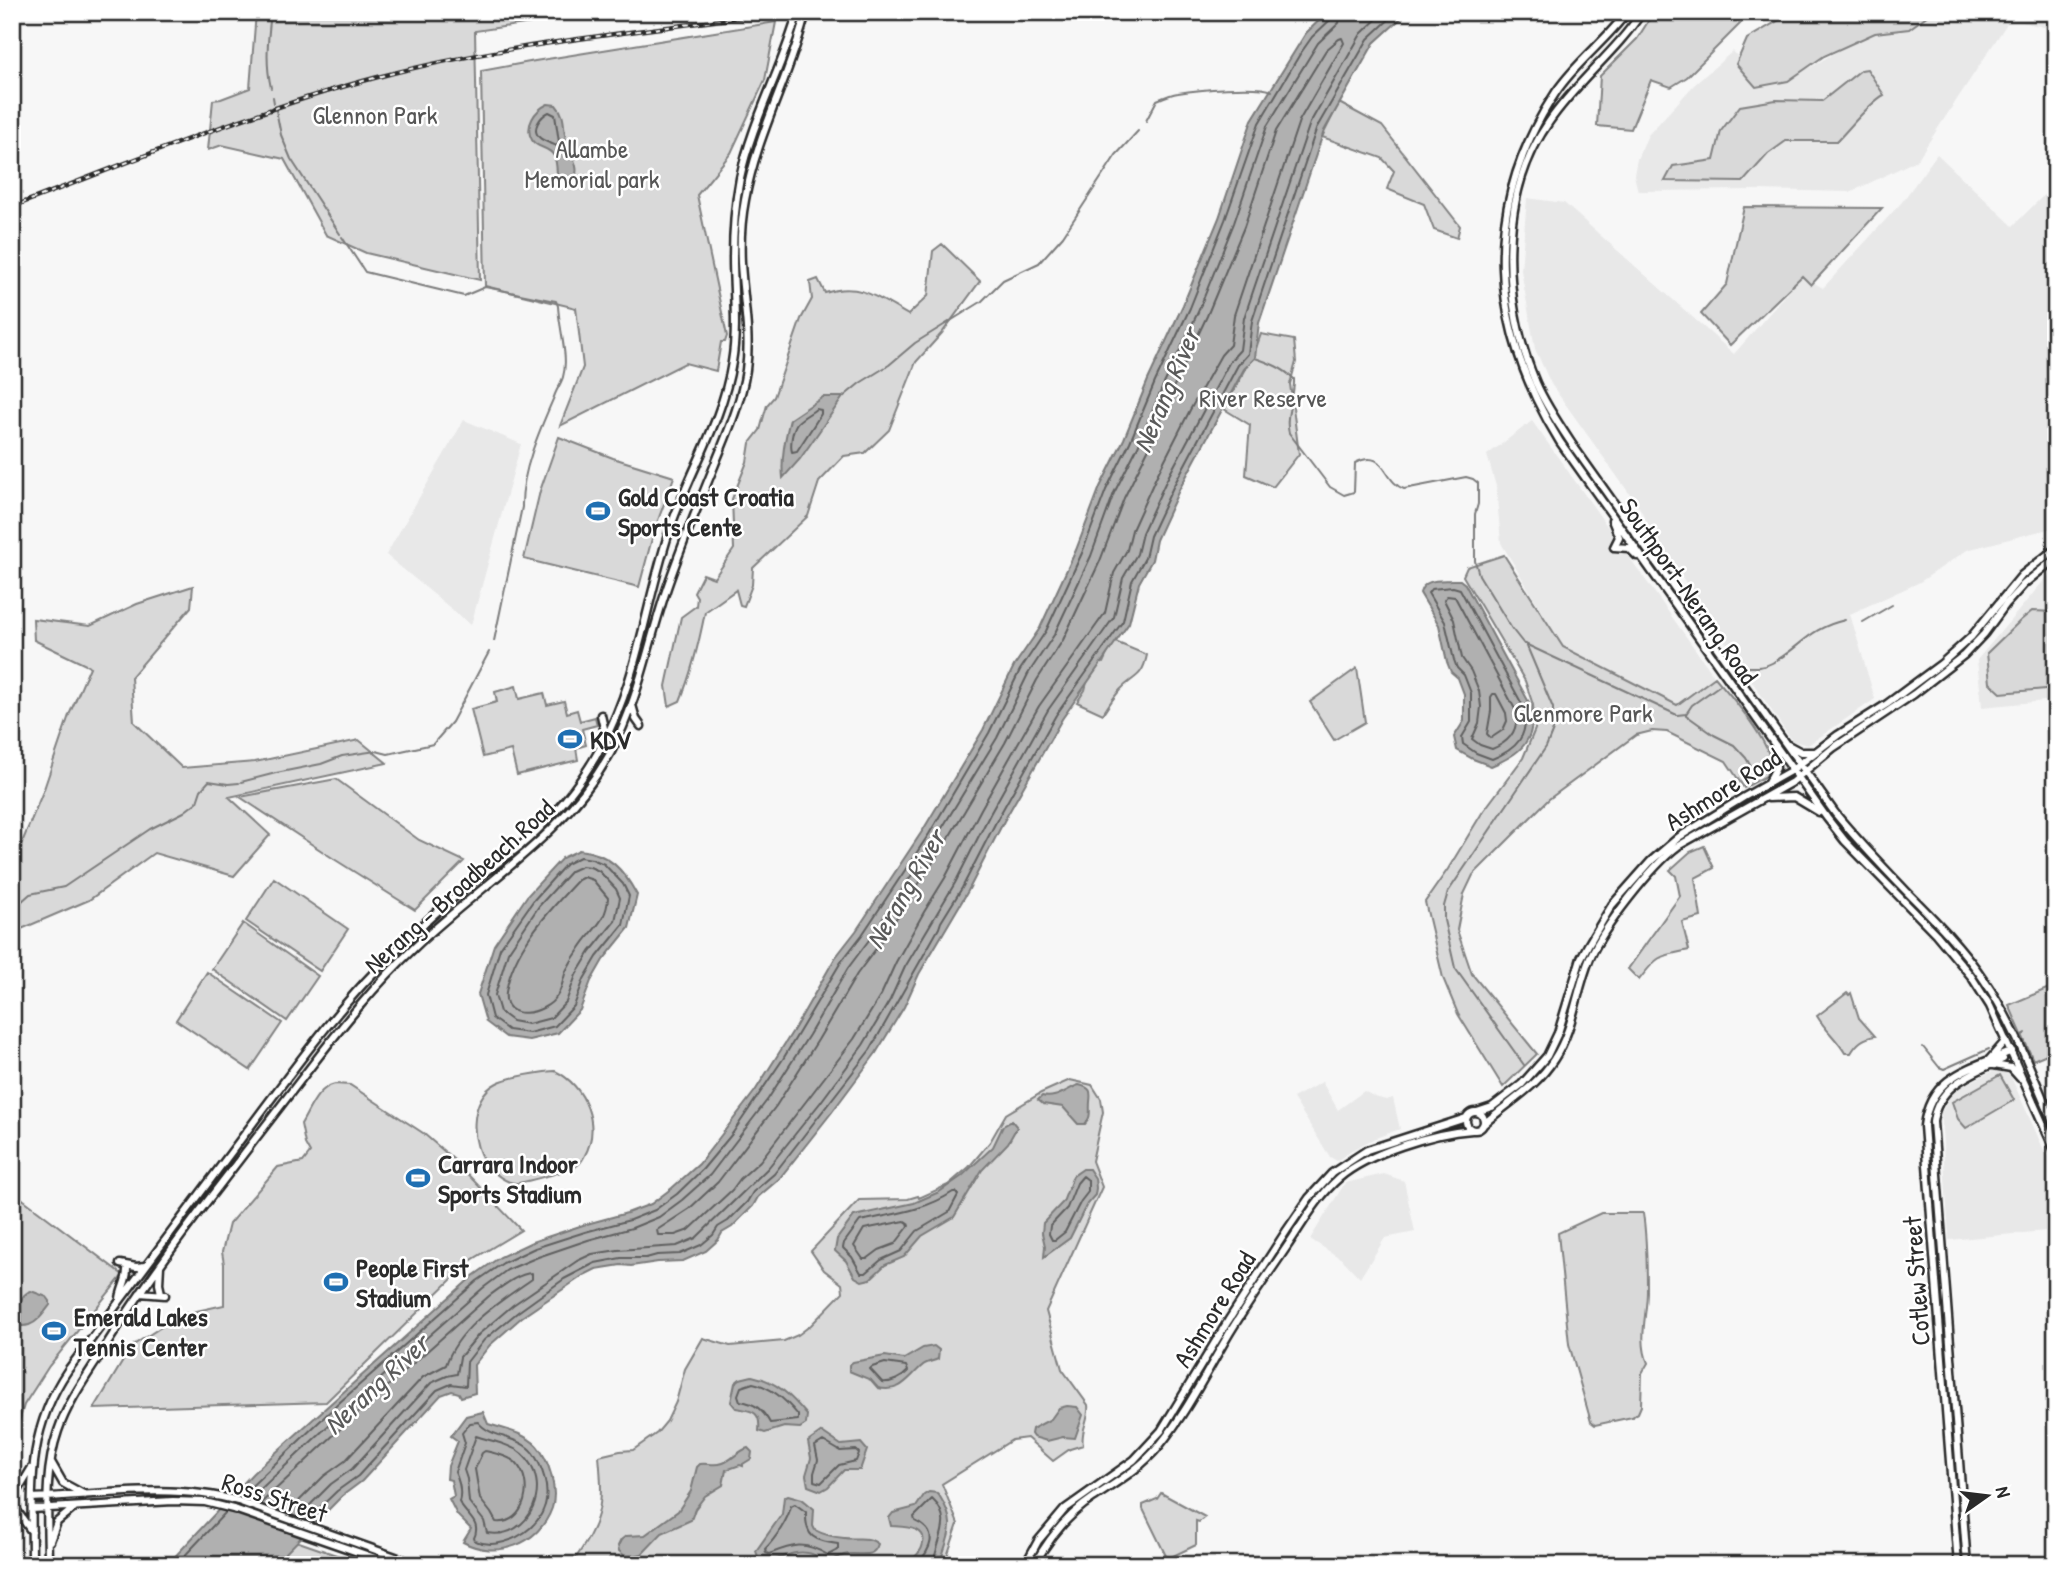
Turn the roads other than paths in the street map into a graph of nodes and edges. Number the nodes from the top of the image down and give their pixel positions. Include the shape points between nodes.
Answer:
1 (1627, 12) edge
2 (1642, 12) edge
3 (797, 13) edge
4 (806, 13) edge
5 (1610, 513) junction
6 (2056, 548) edge
7 (2056, 558) edge
8 (1644, 561) junction
9 (632, 705) junction
10 (601, 715) dead end
11 (641, 726) dead end
12 (606, 737) junction
13 (1784, 742) junction
14 (1775, 745) junction
15 (1816, 752) junction
16 (1818, 760) junction
17 (1802, 768) junction
18 (1792, 770) junction
19 (1798, 778) junction
20 (1812, 781) junction
21 (1767, 784) junction
22 (1763, 799) junction
23 (1827, 818) junction
24 (2005, 1039) junction
25 (2020, 1049) junction
26 (2011, 1053) junction
27 (1989, 1063) junction
28 (2026, 1084) junction
29 (1477, 1112) junction
30 (1466, 1118) junction
31 (1484, 1124) junction
32 (2056, 1129) edge
33 (1472, 1130) junction
34 (2056, 1153) edge
35 (120, 1264) dead end
36 (160, 1265) junction
37 (146, 1266) junction
38 (127, 1270) dead end
39 (140, 1293) junction
40 (120, 1301) junction
41 (50, 1460) junction
42 (33, 1468) junction
43 (1117, 1479) junction
44 (12, 1495) edge
45 (85, 1496) junction
46 (47, 1497) junction
47 (32, 1498) junction
48 (76, 1507) junction
49 (47, 1508) junction
50 (32, 1509) junction
51 (17, 1511) dead end
52 (32, 1532) junction
53 (48, 1549) junction
54 (32, 1565) edge
55 (48, 1565) edge
56 (394, 1565) edge
57 (418, 1565) edge
58 (1026, 1565) edge
59 (1034, 1565) edge
60 (1958, 1565) edge
61 (1967, 1565) edge

1 - 5 main road, Southport-Nerang Road via 1573,71 1535,126 1510,191 1503,253 1508,312 1534,395 1560,442
2 - 13 main road, Southport-Nerang Road via 1553,116 1530,158 1511,236 1520,330 1531,370 1556,421
3 - 12 main road, Nerang - Broadbeach Road via 740,176 733,247 735,330 725,393 670,529 627,688
4 - 9 main road, Nerang - Broadbeach Road via 762,133 744,204 741,264 748,340 742,388 667,589
5 - 8 main road, Southport-Nerang Road
5 - 8 main road via 1618,534 1614,547 1629,548
6 - 15 main road, Ashmore Road via 2022,575 1953,654
7 - 16 main road, Ashmore Road via 2024,584 1959,660
8 - 14 main road, Southport-Nerang Road
9 - 11 main road
9 - 36 main road, Nerang - Broadbeach Road via 610,754 573,807 541,841 414,947 349,1017
10 - 12 main road
12 - 37 main road, Nerang - Broadbeach Road via 577,785 545,822 423,924 356,992
13 - 15 main road via 1801,752
13 - 17 main road, Southport-Nerang Road
14 - 18 main road, Southport-Nerang Road
14 - 21 main road via 1776,768
15 - 17 main road, Ashmore Road
16 - 17 main road, Ashmore Road
16 - 20 main road
17 - 18 main road, Ashmore Road
17 - 19 main road, Ashmore Road
17 - 20 main road, Southport-Nerang Road
18 - 19 main road, Southport-Nerang Road
18 - 21 main road, Ashmore Road
19 - 22 main road, Ashmore Road
19 - 23 main road, Southport-Nerang Road
20 - 25 main road, Southport-Nerang Road via 1856,838 1967,957 2001,1008
21 - 29 main road, Ashmore Road via 1679,836 1632,880 1581,958 1547,1056 1492,1108
22 - 23 main road via 1794,797
22 - 31 main road, Ashmore Road via 1678,846 1656,866 1594,949 1555,1058 1531,1087
23 - 24 main road, Southport-Nerang Road via 1962,964 1986,998
24 - 26 main road, Southport-Nerang Road
24 - 27 main road
25 - 26 main road, Cotlew Street
25 - 32 main road, Southport-Nerang Road
26 - 27 main road, Cotlew Street
26 - 28 main road, Southport-Nerang Road
27 - 28 main road via 2011,1068
27 - 60 main road, Cotlew Street via 1956,1074 1940,1087 1929,1104 1924,1126
27 - 61 main road, Cotlew Street via 1950,1087 1936,1106 1933,1122
28 - 34 main road, Southport-Nerang Road
29 - 30 main road
29 - 31 main road
30 - 33 main road
30 - 43 main road, Ashmore Road via 1367,1150 1332,1173 1309,1198 1161,1431
31 - 33 main road
33 - 43 main road, Ashmore Road via 1386,1151 1337,1180 1257,1291 1168,1434 1140,1465
35 - 37 main road
36 - 39 main road, Nerang - Broadbeach Road
36 - 39 main road via 163,1294
37 - 40 main road, Nerang - Broadbeach Road
38 - 40 main road
39 - 41 main road, Nerang - Broadbeach Road via 68,1407
40 - 42 main road, Nerang - Broadbeach Road via 53,1395 37,1437
41 - 45 main road via 63,1483
41 - 46 main road, Nerang - Broadbeach Road
42 - 44 main road
42 - 47 main road, Nerang - Broadbeach Road
43 - 58 main road, Ashmore Road via 1089,1491 1065,1509 1038,1541
43 - 59 main road, Ashmore Road via 1065,1520
45 - 46 main road, Ross Street
45 - 57 main road, Ross Street via 166,1492 219,1497
46 - 47 main road, Ross Street
46 - 49 main road, Nerang - Broadbeach Road
47 - 50 main road, Nerang - Broadbeach Road
48 - 49 main road, Ross Street
48 - 53 main road via 57,1522
48 - 56 main road, Ross Street via 214,1503
49 - 50 main road, Ross Street
49 - 53 main road, Nerang - Broadbeach Road
50 - 52 main road, Nerang - Broadbeach Road
51 - 52 main road
52 - 54 main road, Nerang - Broadbeach Road
53 - 55 main road, Nerang - Broadbeach Road

